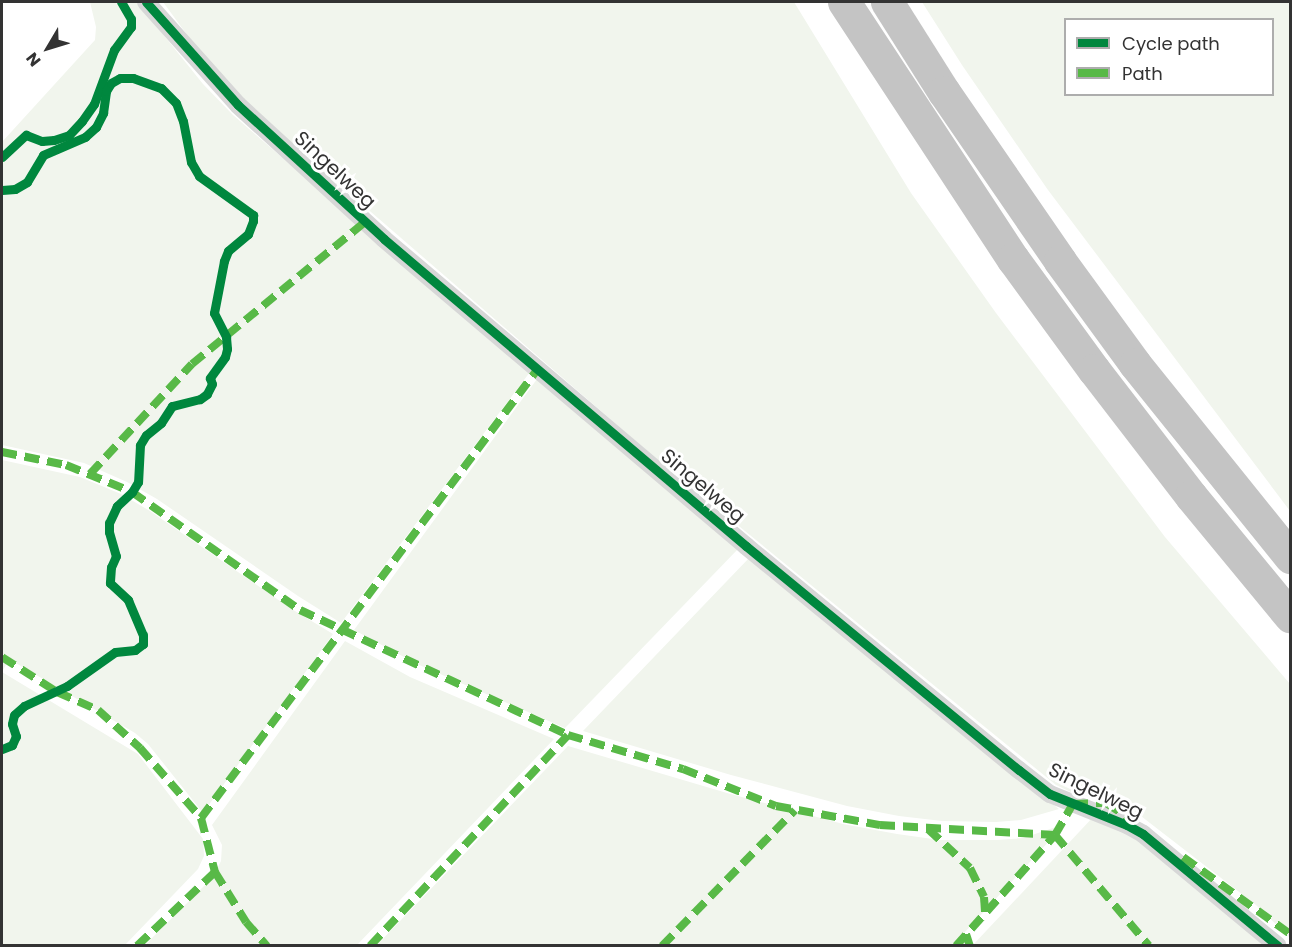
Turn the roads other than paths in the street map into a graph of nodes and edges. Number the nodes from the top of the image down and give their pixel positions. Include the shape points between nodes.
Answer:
1 (146, 2) edge
2 (844, 2) edge
3 (887, 2) edge
4 (1290, 557) edge
5 (1290, 616) edge
6 (1278, 945) edge

1 - 6 street, Singelweg via 238,105 384,239 746,546 1050,794 1143,834
2 - 5 highway via 1020,268 1184,487
3 - 4 highway via 1060,261 1142,373

